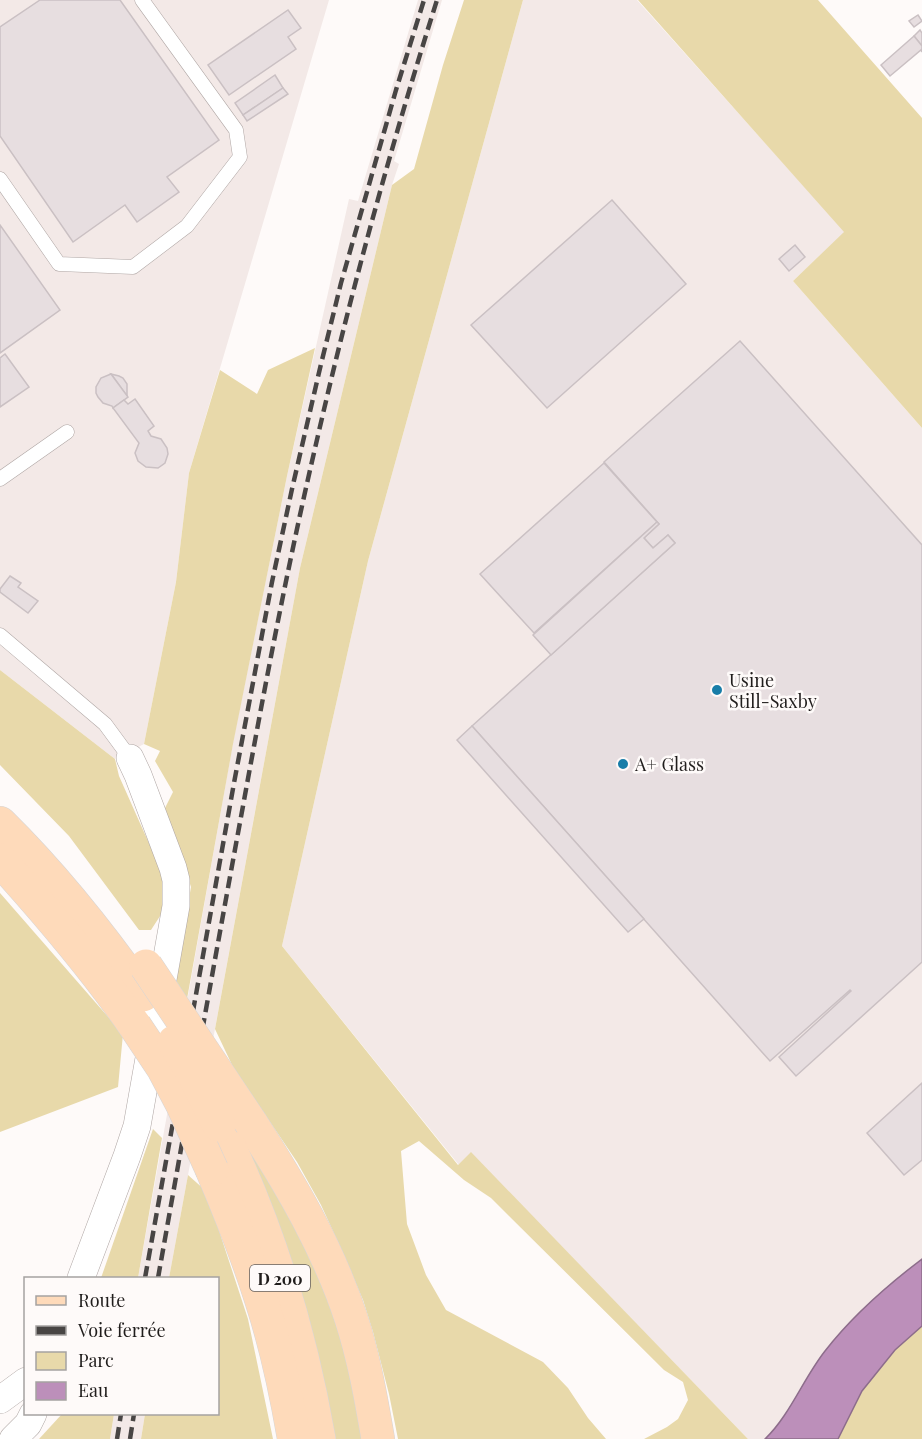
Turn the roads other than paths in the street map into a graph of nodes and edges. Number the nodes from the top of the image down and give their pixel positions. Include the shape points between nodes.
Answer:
1 (142, 0) edge
2 (0, 179) edge
3 (67, 432) dead end
4 (0, 479) edge
5 (0, 635) edge
6 (130, 759) joint
7 (0, 823) edge
8 (0, 860) edge
9 (145, 980) junction
10 (81, 1277) edge
11 (24, 1382) edge
12 (0, 1400) edge
13 (32, 1415) edge
14 (13, 1439) edge
15 (294, 1439) edge
16 (319, 1439) edge
17 (378, 1439) edge

1 - 2 lane via 236,130 240,157 187,226 133,267 59,264
3 - 4 lane
5 - 6 lane via 105,724
6 - 10 street via 173,868 176,906 137,1126
7 - 9 main road, D 200 via 109,948
8 - 15 main road, bridge via 118,1001 182,1104 262,1301
9 - 16 main road, D 200, bridge via 219,1125 261,1221 288,1301
9 - 17 main road, bridge via 167,995 306,1212 340,1287 358,1343
11 - 12 street
13 - 14 street

